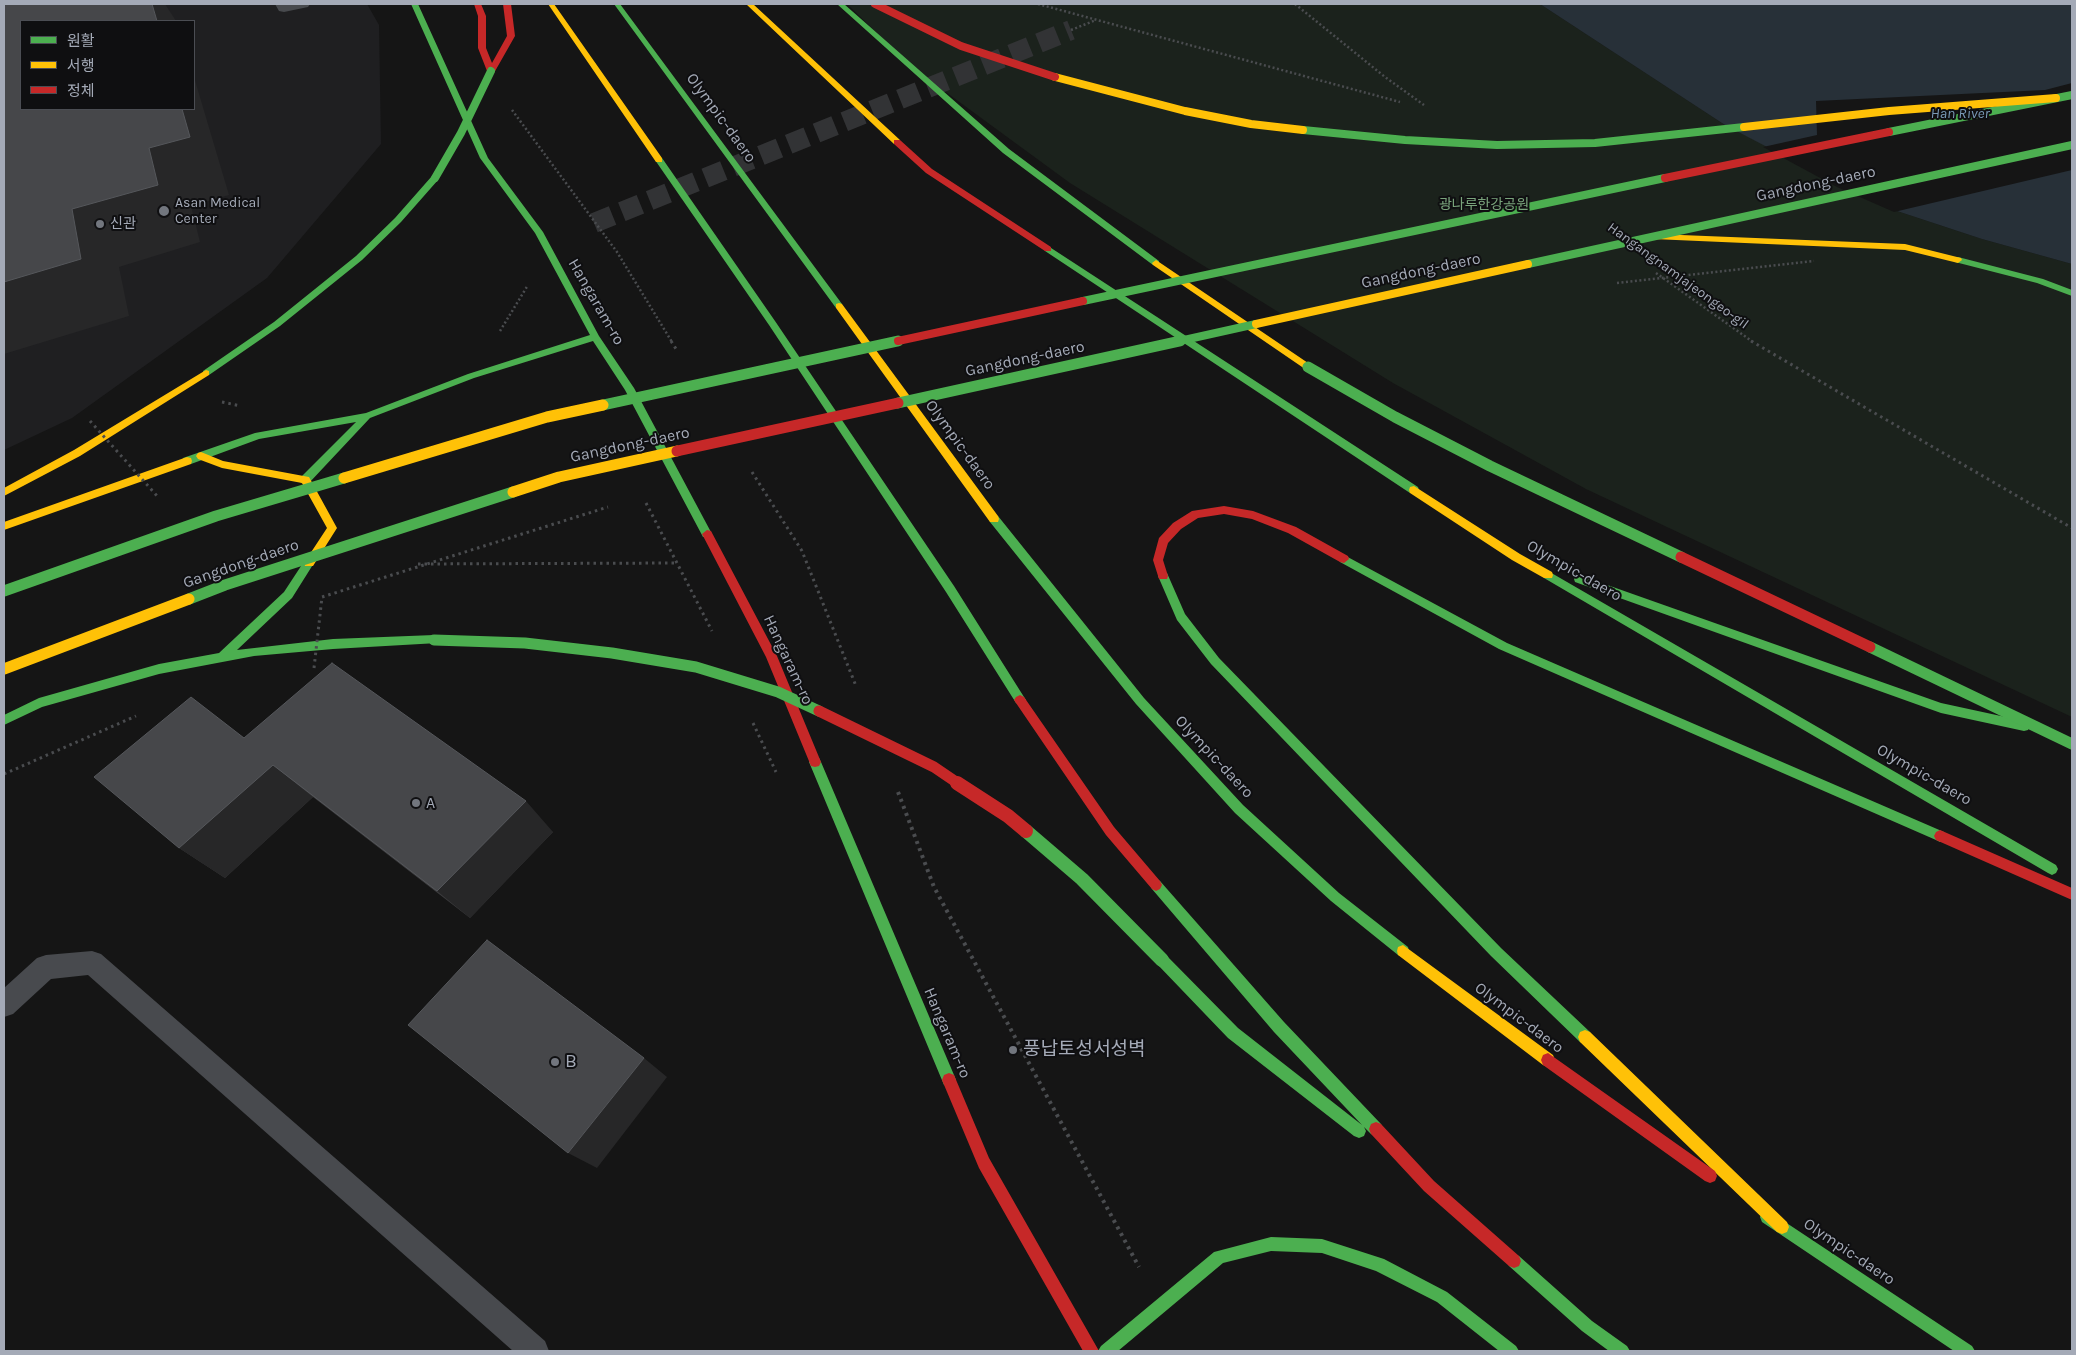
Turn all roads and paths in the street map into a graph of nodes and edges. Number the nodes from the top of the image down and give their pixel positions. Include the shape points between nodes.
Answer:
1 (282, 4) edge
2 (303, 4) edge
3 (414, 4) edge
4 (478, 4) edge
5 (507, 4) edge
6 (551, 4) edge
7 (617, 4) edge
8 (749, 4) edge
9 (875, 4) edge
10 (1038, 4) edge
11 (1295, 4) edge
12 (842, 6) edge
13 (1096, 20) junction
14 (1071, 30) tunnel mouth
15 (491, 71) junction
16 (2072, 95) edge
17 (2056, 98) junction
18 (1405, 104) dead end
19 (1427, 107) dead end
20 (2072, 144) edge
21 (588, 215) dead end
22 (1652, 237) junction
23 (1814, 261) dead end
24 (1650, 268) dead end
25 (531, 281) dead end
26 (1611, 284) dead end
27 (2072, 293) edge
28 (499, 333) dead end
29 (595, 337) junction
30 (682, 358) dead end
31 (219, 402) dead end
32 (248, 408) dead end
33 (367, 416) junction
34 (90, 421) dead end
35 (201, 456) junction
36 (750, 467) dead end
37 (757, 472) dead end
38 (747, 474) dead end
39 (305, 480) junction
40 (4, 492) edge
41 (158, 498) dead end
42 (612, 506) dead end
43 (4, 526) edge
44 (2072, 528) edge
45 (1516, 557) junction
46 (4, 591) edge
47 (222, 657) junction
48 (4, 668) edge
49 (314, 668) dead end
50 (857, 688) dead end
51 (141, 714) dead end
52 (4, 720) edge
53 (2072, 736) edge
54 (2072, 744) edge
55 (4, 774) edge
56 (897, 789) dead end
57 (2064, 876) dead end
58 (2072, 894) edge
59 (4, 1005) edge
60 (1429, 1186) junction
61 (1782, 1227) junction
62 (1160, 1305) junction
63 (535, 1351) edge
64 (1091, 1351) edge
65 (1106, 1351) edge
66 (1510, 1351) edge
67 (1622, 1351) edge
68 (1967, 1351) edge

1 - 2 lane via 284,8
3 - 29 main road, Hangaram-ro via 484,158 539,232
4 - 15 main road via 482,16 482,48
5 - 15 main road via 511,36
6 - 60 main road via 772,323 950,589 1025,708 1110,830 1279,1027
7 - 61 main road, Olympic-daero via 1012,543 1140,701 1239,808 1335,898 1430,972 1607,1104
8 - 45 main road, Olympic-daero via 929,171
9 - 17 main road, bridge via 961,46 1036,72 1119,95 1251,124 1405,140 1497,145 1595,142 1889,111
10 - 13 path
11 - 19 path
12 - 54 main road, bridge via 1006,151 1129,244 1308,367 1490,466
13 - 14 path
13 - 18 path
15 - 40 main road, bridge via 436,178 359,258 277,324 214,368 77,453
16 - 17 main road, bridge
17 - 46 main road, bridge via 1826,144 547,417 216,516
20 - 22 main road, Gangdong-daero, bridge
21 - 30 path via 616,252
22 - 27 main road, bridge via 1905,247 2040,280
22 - 48 main road, Gangdong-daero, bridge via 559,477 225,585
23 - 26 path, bridge
24 - 44 path, Hangangnamjajeongeo-gil via 1754,343
25 - 28 path
29 - 33 main road via 471,376
29 - 64 main road, Hangaram-ro via 629,388 771,656 984,1163
31 - 32 path
33 - 35 main road via 258,436
33 - 39 main road
34 - 41 path, bridge
35 - 39 main road via 222,464
35 - 43 main road
36 - 50 path via 802,551
37 - 38 path
39 - 47 main road via 332,528 288,595
42 - 49 path, bridge via 322,597
45 - 53 main road via 1941,708
45 - 57 main road, Olympic-daero
47 - 52 main road via 159,669 39,703
47 - 60 main road, bridge via 254,650 333,644 434,640 525,643 696,667 778,692 934,767 1008,816 1082,879 1233,1033
51 - 55 path
56 - 62 path via 934,887
58 - 61 main road via 1503,646 1292,530 1253,515 1224,510 1196,514 1177,526 1163,541 1158,560 1164,579 1181,617 1214,661 1496,952
59 - 63 lane via 46,967 92,963
60 - 67 main road via 1587,1326
61 - 68 main road, Olympic-daero
62 - 65 main road
62 - 66 main road via 1218,1257 1271,1244 1322,1246 1379,1264 1442,1297

